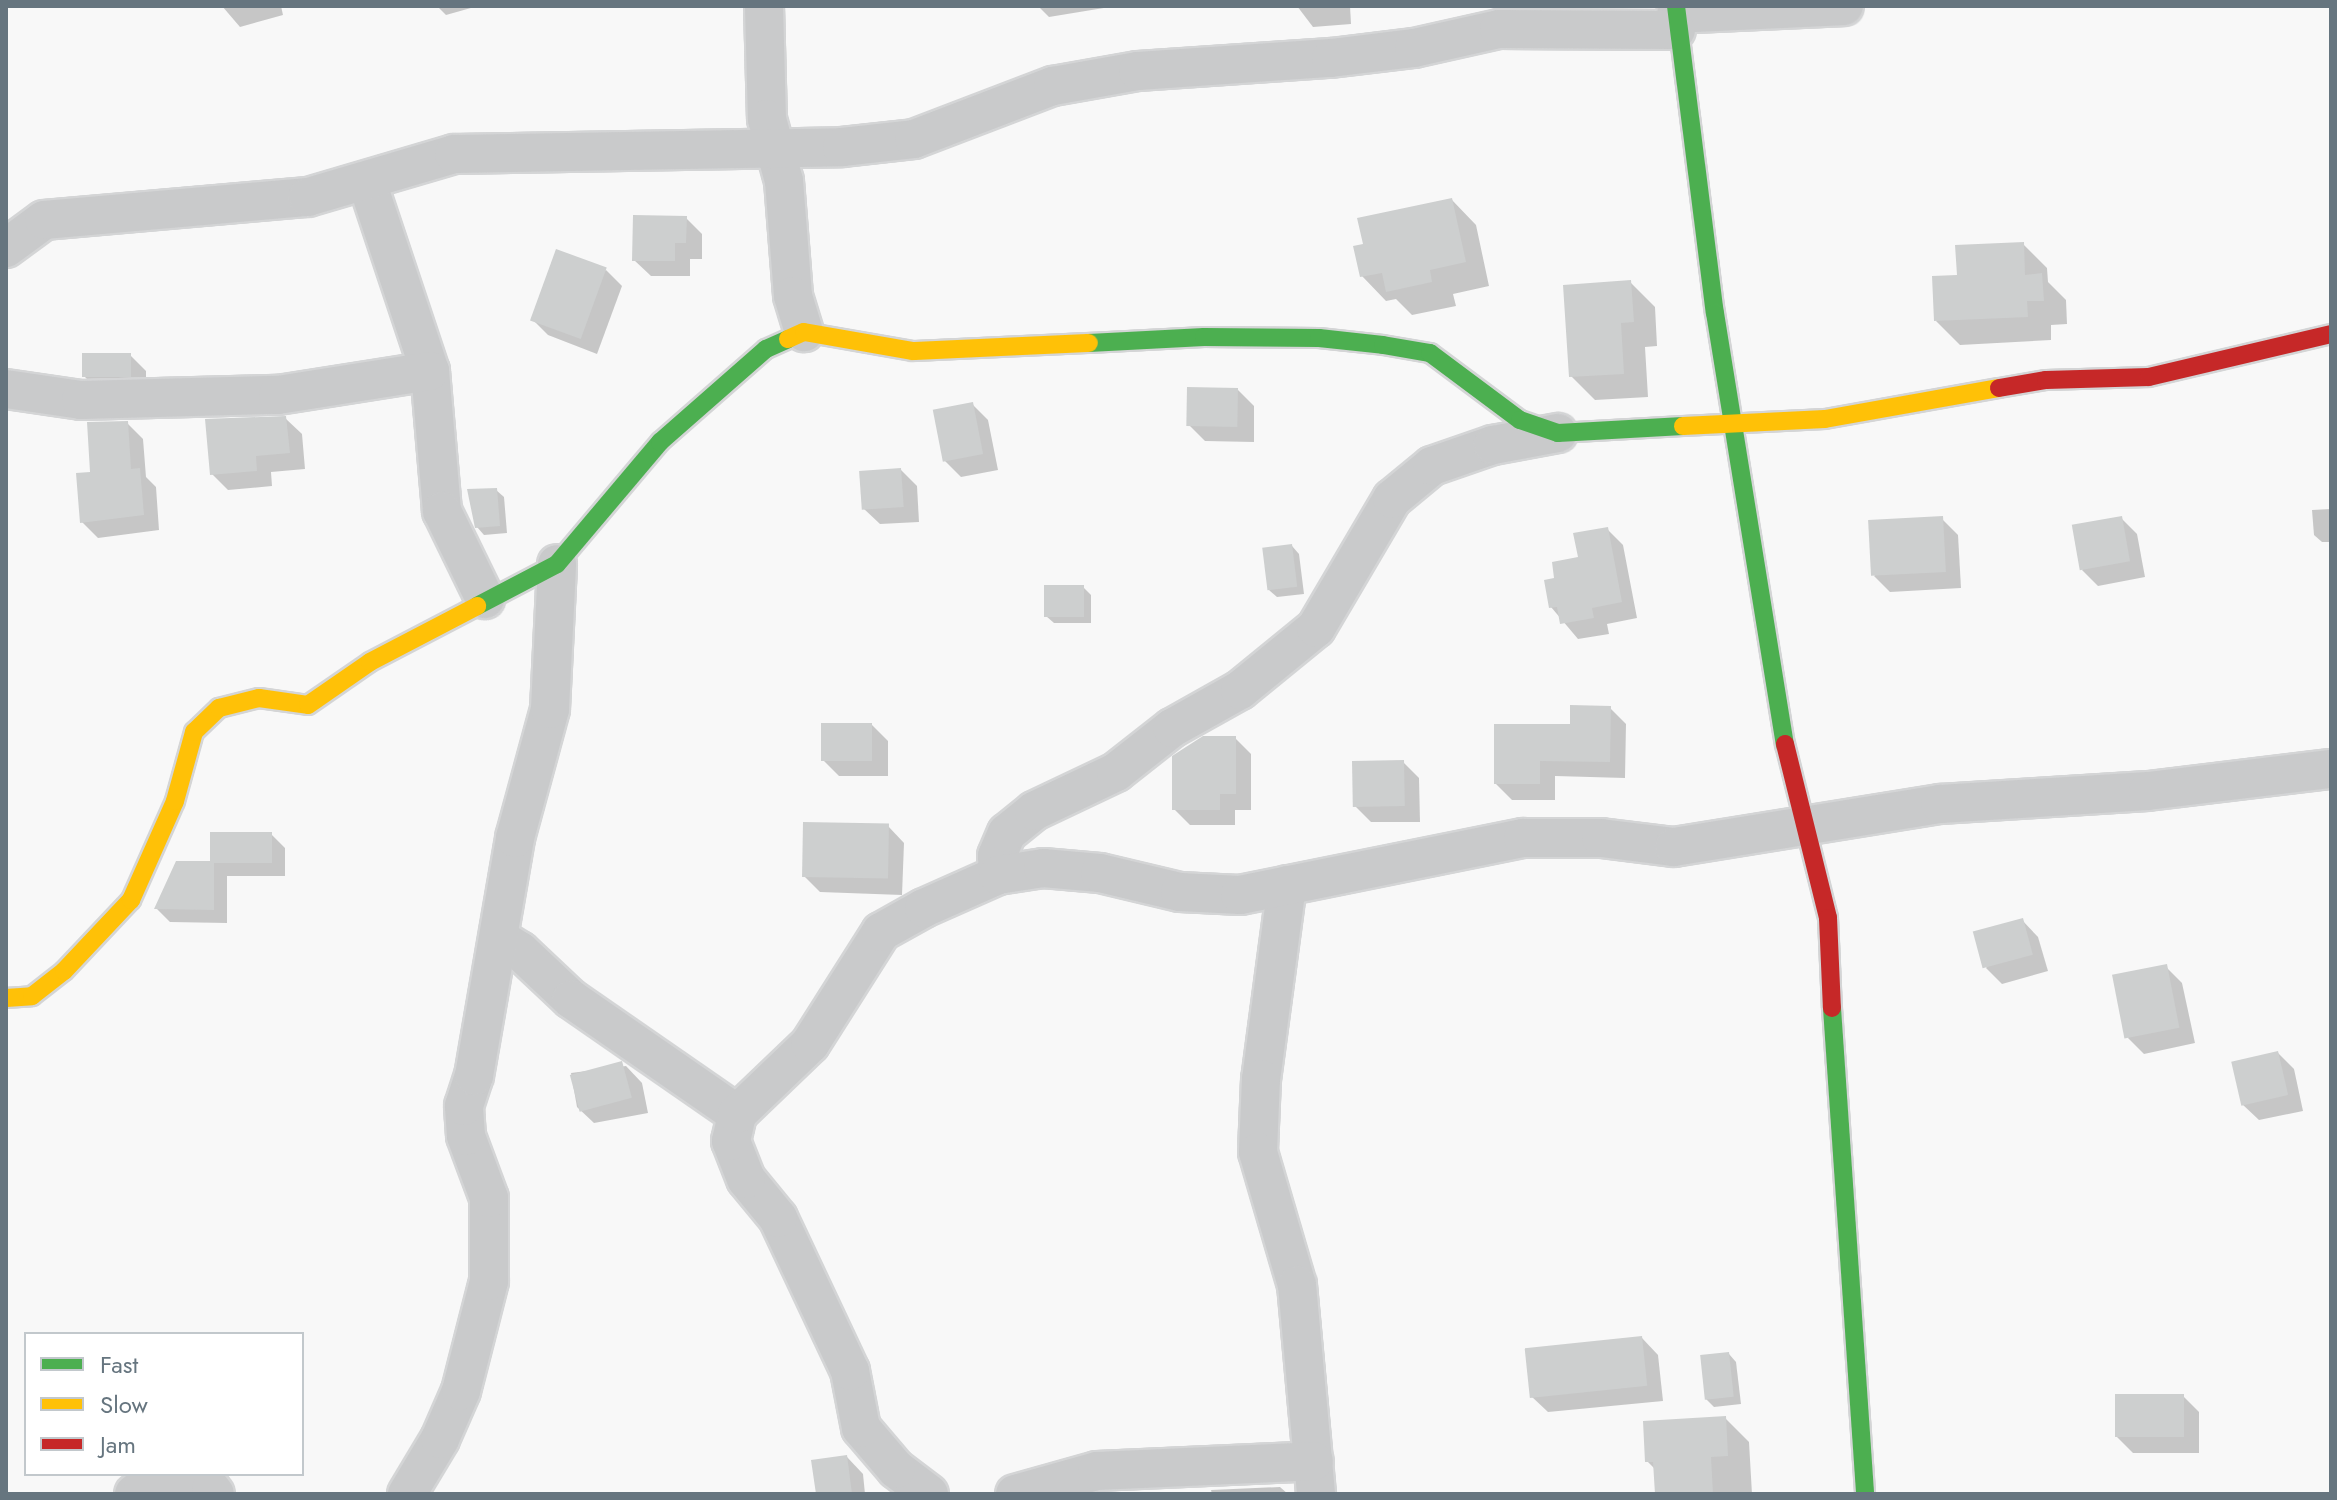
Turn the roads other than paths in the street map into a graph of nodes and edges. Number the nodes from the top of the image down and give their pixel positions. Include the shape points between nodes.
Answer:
1 (764, 6) edge
2 (1844, 6) edge
3 (1676, 16) edge
4 (774, 148) junction
5 (367, 182) junction
6 (6, 248) edge
7 (804, 332) junction
8 (2331, 334) edge
9 (430, 371) junction
10 (6, 389) edge
11 (1735, 427) junction
12 (1558, 433) junction
13 (557, 564) junction
14 (485, 599) junction
15 (2331, 769) edge
16 (1804, 824) junction
17 (998, 875) junction
18 (1287, 885) junction
19 (499, 938) junction
20 (6, 998) edge
21 (737, 1114) junction
22 (1315, 1478) edge
23 (134, 1494) edge
24 (215, 1494) edge
25 (407, 1494) edge
26 (929, 1494) edge
27 (1015, 1494) edge
28 (1865, 1494) edge

1 - 4 street via 767,119
2 - 3 street
3 - 4 street via 1499,29 1414,48 1331,58 1138,71 1053,86 914,139
3 - 11 street
4 - 5 street via 454,154
4 - 7 street via 784,181 793,296
5 - 6 street via 308,197 44,220
5 - 9 street
7 - 12 street via 913,351 1204,337 1319,338 1383,345 1430,353 1520,420
7 - 13 street via 766,349 660,442
8 - 11 street via 2149,377 2046,380 1825,419
9 - 10 street via 278,395 81,400
9 - 14 street via 442,511
11 - 12 street
11 - 16 street via 1788,760
12 - 17 street via 1493,445 1432,466 1392,499 1316,628 1240,690 1172,728 1116,772 1034,811 1007,833 997,856
13 - 14 street
13 - 19 street via 550,709 515,838
14 - 20 street via 370,662 308,705 259,698 219,708 194,732 175,801 131,900 64,971 32,996
15 - 16 street via 2148,791 1940,804
16 - 18 street via 1741,840 1674,847 1601,838 1523,838
16 - 28 street via 1828,918 1840,1172
17 - 18 street via 1043,868 1100,873 1180,892 1240,895
17 - 21 street via 881,932 810,1044
18 - 22 street via 1261,1079 1258,1152 1297,1285
19 - 21 street via 571,999
19 - 25 street via 464,1106 466,1136 489,1198 489,1281 461,1391
21 - 26 street via 731,1141 746,1179 778,1218 850,1371 861,1428 896,1469
22 - 27 street via 1097,1471
23 - 24 street via 143,1487 211,1489

